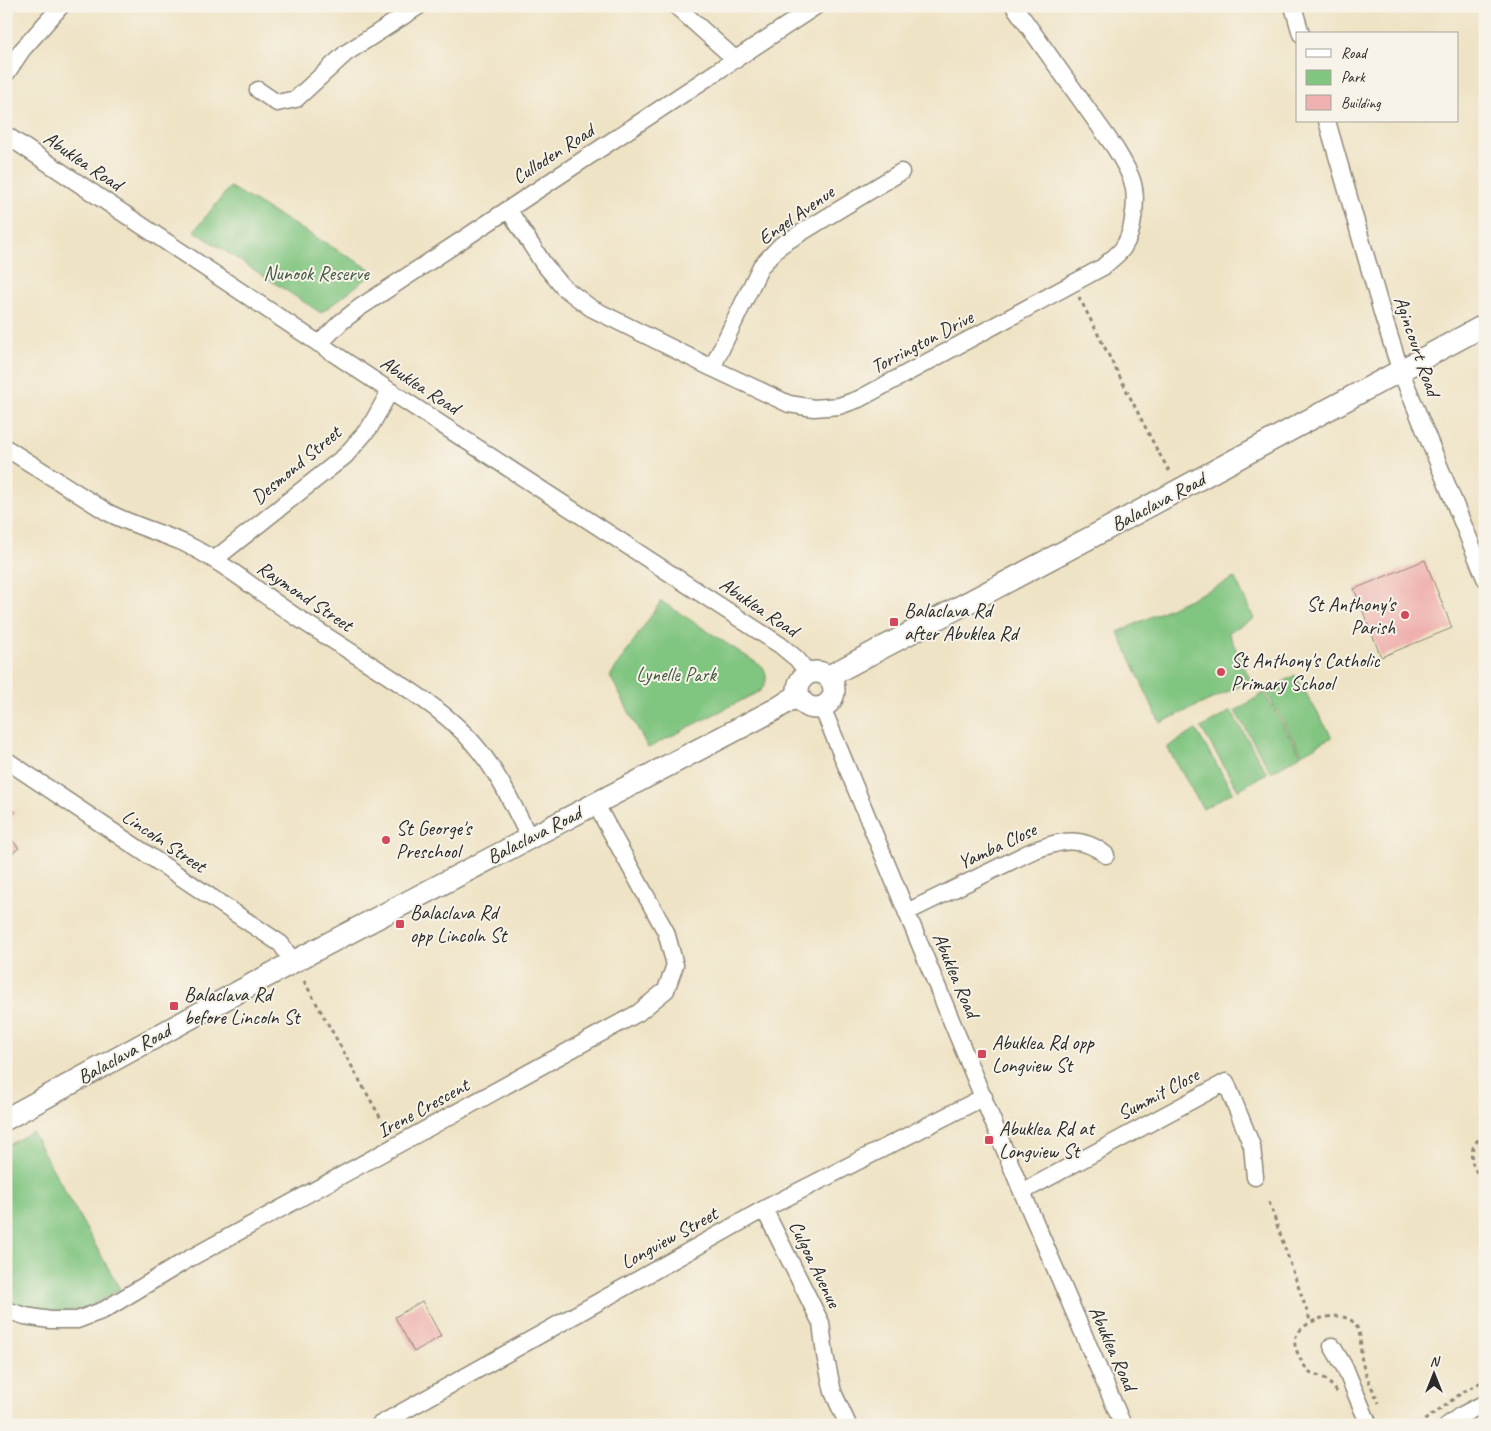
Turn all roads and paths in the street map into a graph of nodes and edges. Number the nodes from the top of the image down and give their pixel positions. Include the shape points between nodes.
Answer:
1 (60, 6) edge
2 (419, 6) edge
3 (676, 6) edge
4 (816, 6) edge
5 (1014, 6) edge
6 (1293, 6) edge
7 (1300, 32) edge
8 (736, 60) junction
9 (6, 74) edge
10 (258, 90) dead end
11 (1327, 122) edge
12 (6, 135) edge
13 (901, 172) dead end
14 (508, 209) junction
15 (1072, 285) junction
16 (1485, 325) edge
17 (319, 344) junction
18 (712, 368) junction
19 (1401, 372) junction
20 (390, 391) junction
21 (6, 448) edge
22 (1171, 474) dead end
23 (215, 559) junction
24 (1485, 578) edge
25 (808, 673) junction
26 (829, 676) junction
27 (798, 695) junction
28 (822, 707) junction
29 (6, 760) edge
30 (595, 804) junction
31 (529, 837) junction
32 (1106, 855) dead end
33 (907, 912) junction
34 (293, 962) junction
35 (304, 981) dead end
36 (984, 1097) junction
37 (6, 1119) edge
38 (1485, 1135) edge
39 (397, 1147) junction
40 (1255, 1178) dead end
41 (1485, 1181) edge
42 (1022, 1192) junction
43 (1269, 1202) dead end
44 (764, 1209) junction
45 (6, 1310) edge
46 (1332, 1346) dead end
47 (1338, 1393) dead end
48 (1485, 1403) edge
49 (379, 1425) edge
50 (848, 1425) edge
51 (1124, 1425) edge
52 (1369, 1425) edge
53 (1448, 1425) edge

1 - 9 street
2 - 10 street via 346,53 296,99 277,103
3 - 8 street
4 - 8 street, Culloden Road
5 - 15 street, Torrington Drive via 1115,148 1133,182 1136,202 1132,228 1123,249 1103,267
6 - 7 street
8 - 14 street, Culloden Road
11 - 19 street, Agincourt Road
12 - 17 street, Abuklea Road
13 - 18 street, Engel Avenue via 781,245 760,266
14 - 17 street, Culloden Road via 359,308
14 - 18 street, Torrington Drive via 543,263 564,287 591,308
15 - 18 street, Torrington Drive via 859,399 839,406 814,408 789,404
15 - 22 path
16 - 19 main road, Balaclava Road
17 - 20 street, Abuklea Road
19 - 24 street, Agincourt Road
19 - 26 main road, Balaclava Road
20 - 23 street, Desmond Street via 370,427 345,456
20 - 25 street, Abuklea Road via 780,645
21 - 23 street, Raymond Street via 115,517
23 - 31 street, Raymond Street via 445,716 483,755
25 - 26 main road via 817,671
25 - 27 main road via 799,681
26 - 28 main road via 834,694
27 - 28 main road via 810,707
27 - 30 main road, Balaclava Road
28 - 33 street, Abuklea Road
29 - 34 street, Lincoln Street via 281,944
30 - 31 main road, Balaclava Road
30 - 39 street, Irene Crescent via 666,932 675,965 666,990 638,1013
31 - 34 main road, Balaclava Road
32 - 33 street, Yamba Close via 1085,842 1050,844
33 - 36 street, Abuklea Road
34 - 37 main road, Balaclava Road
35 - 39 path
36 - 42 street, Abuklea Road
36 - 44 street, Longview Street
38 - 41 path via 1474,1144 1472,1154 1476,1174
39 - 45 street, Irene Crescent via 185,1262 104,1310 77,1320 50,1320
40 - 42 street, Summit Close via 1252,1146 1226,1082
42 - 51 street, Abuklea Road
43 - 47 path via 1311,1323 1296,1336 1295,1345 1311,1372 1322,1376
44 - 49 street, Longview Street
44 - 50 street, Culgoa Avenue via 821,1323 833,1392
46 - 52 street
48 - 53 street

